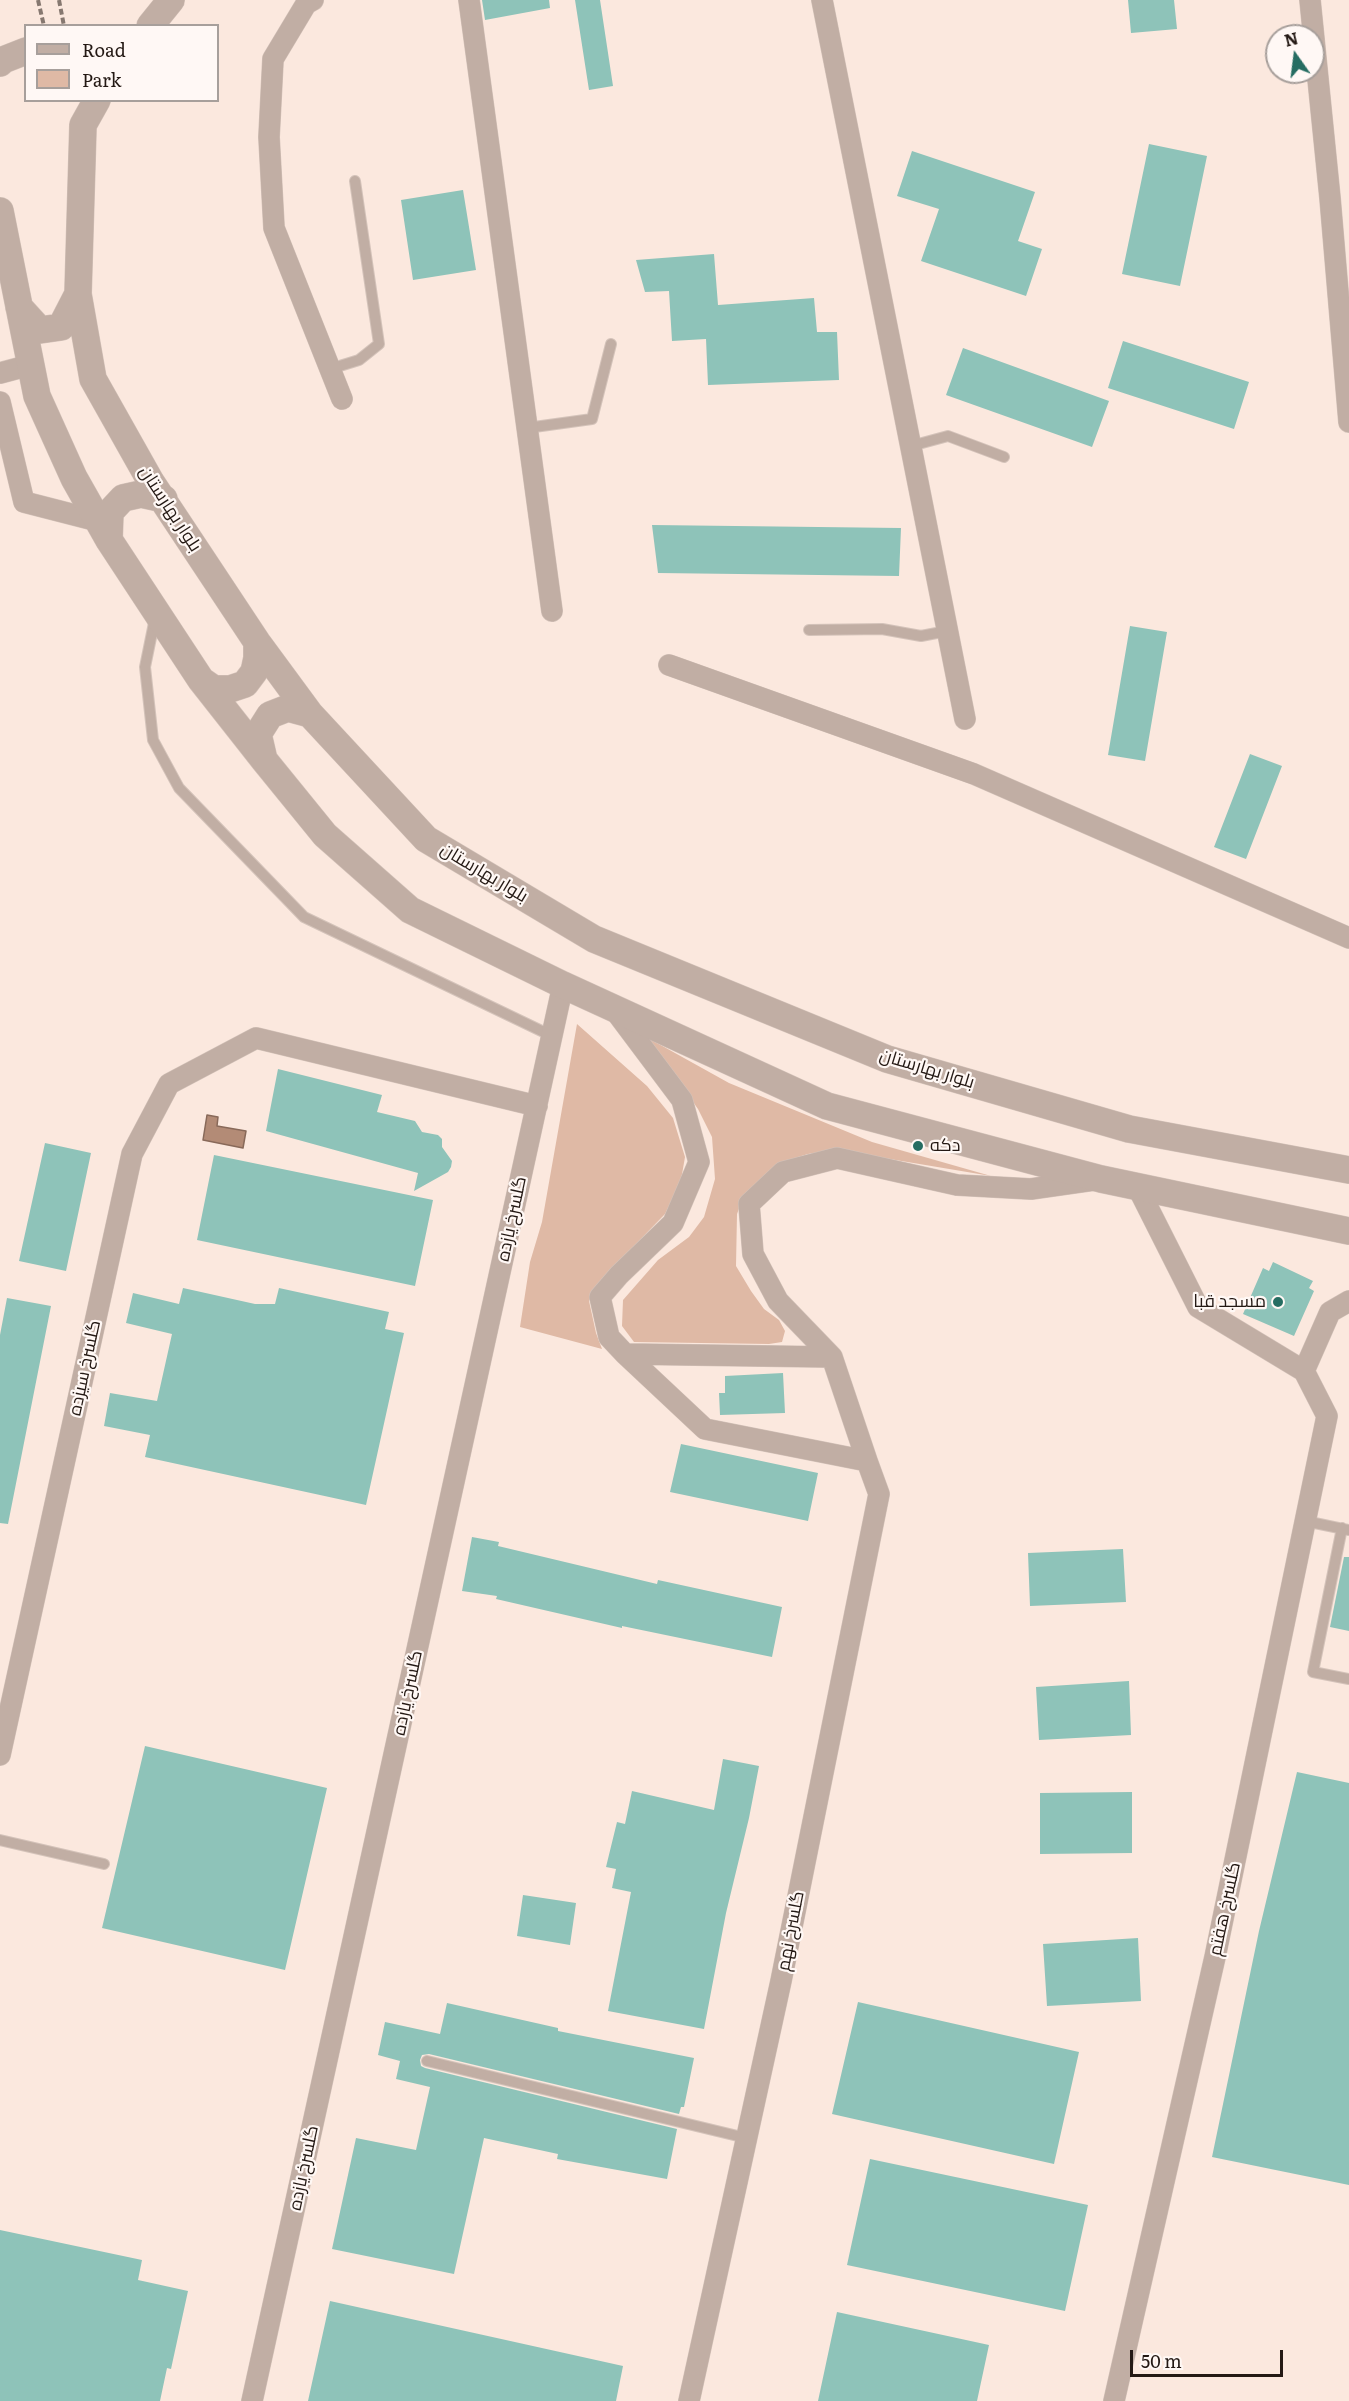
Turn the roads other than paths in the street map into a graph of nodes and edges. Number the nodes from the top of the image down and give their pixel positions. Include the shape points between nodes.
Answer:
1 (171, 0) edge
2 (313, 0) edge
3 (469, 0) edge
4 (822, 0) edge
5 (1310, 0) edge
6 (152, 24) edge
7 (24, 52) edge
8 (0, 63) edge
9 (94, 102) edge
10 (80, 112) edge
11 (355, 181) dead end
12 (1340, 199) edge
13 (0, 210) edge
14 (78, 294) junction
15 (1344, 294) edge
16 (18, 307) junction
17 (611, 344) dead end
18 (30, 365) junction
19 (330, 369) junction
20 (0, 373) edge
21 (342, 399) dead end
22 (0, 402) edge
23 (1349, 422) edge
24 (527, 428) junction
25 (911, 446) junction
26 (1004, 457) dead end
27 (164, 499) junction
28 (104, 530) junction
29 (552, 611) dead end
30 (157, 612) junction
31 (809, 630) dead end
32 (948, 631) junction
33 (257, 642) junction
34 (669, 664) dead end
35 (201, 680) junction
36 (310, 714) junction
37 (965, 719) dead end
38 (264, 760) junction
39 (1349, 938) edge
40 (563, 985) junction
41 (611, 1006) junction
42 (552, 1036) junction
43 (537, 1106) junction
44 (1349, 1170) edge
45 (1101, 1179) junction
46 (1137, 1186) junction
47 (1349, 1231) edge
48 (1349, 1301) edge
49 (625, 1354) junction
50 (832, 1357) junction
51 (1304, 1371) junction
52 (867, 1461) junction
53 (1305, 1521) junction
54 (1345, 1529) edge
55 (1349, 1679) edge
56 (0, 1755) edge
57 (0, 1840) edge
58 (104, 1864) dead end
59 (427, 2061) dead end
60 (746, 2138) junction
61 (252, 2401) edge
62 (690, 2401) edge
63 (1114, 2401) edge

1 - 6 street
2 - 19 street via 306,4 273,59 269,137 274,228
3 - 24 street
4 - 25 street
5 - 12 street
7 - 8 street
9 - 10 street, بلوار بهارستان
10 - 14 street, بلوار بهارستان
11 - 19 lane via 379,344 359,360
12 - 15 street
13 - 16 street
14 - 16 street via 61,327 40,330
14 - 27 street, بلوار بهارستان via 93,379
15 - 23 street
16 - 18 street
17 - 24 lane via 592,419
18 - 20 street
18 - 28 street via 37,396 74,477
19 - 21 street
22 - 28 street via 24,502
24 - 29 street
25 - 26 lane via 948,436
25 - 32 street
27 - 28 street via 141,494 123,498 110,512
27 - 33 street, بلوار بهارستان
28 - 30 street
30 - 35 street
30 - 42 lane via 145,667 153,740 179,788 304,917
31 - 32 lane via 882,629 921,636
32 - 37 street
33 - 35 street via 254,672 244,684 214,689
33 - 36 street, بلوار بهارستان
34 - 39 street via 974,774
35 - 38 street
36 - 38 street via 288,708 270,715 258,734
36 - 44 street, بلوار بهارستان via 426,839 594,939 887,1059 1129,1129
38 - 40 street via 325,835 410,910
40 - 41 street
40 - 42 street, گلسرخ یازده
41 - 45 street via 827,1106
41 - 49 street via 682,1100 699,1162 674,1223 600,1297 609,1337
42 - 43 street, گلسرخ یازده
43 - 56 street, گلسرخ سیزده via 256,1038 169,1084 132,1154
43 - 61 street, گلسرخ یازده
45 - 46 street
45 - 50 street via 1031,1189 957,1185 837,1158 783,1172 749,1204 753,1254 778,1301
46 - 47 street
46 - 51 street via 1198,1307
48 - 51 street via 1330,1312
49 - 50 street
49 - 52 street via 705,1430
50 - 52 street, گلسرخ نهم
51 - 53 street, گلسرخ هفتم via 1327,1416
52 - 60 street, گلسرخ نهم via 879,1494
53 - 54 lane
53 - 63 street, گلسرخ هفتم via 1215,1957
54 - 55 lane via 1312,1672
57 - 58 lane
59 - 60 lane
60 - 62 street, گلسرخ نهم

